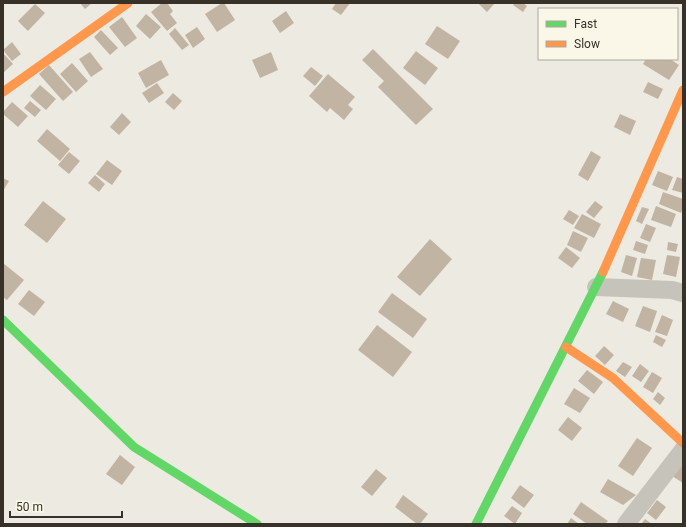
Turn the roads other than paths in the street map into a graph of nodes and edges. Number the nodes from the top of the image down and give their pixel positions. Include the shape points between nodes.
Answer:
1 (128, 3) edge
2 (683, 90) edge
3 (3, 92) edge
4 (596, 287) junction
5 (683, 293) edge
6 (3, 320) edge
7 (566, 346) junction
8 (683, 443) edge
9 (683, 450) edge
10 (257, 524) edge
11 (476, 524) edge
12 (626, 524) edge

1 - 3 street
2 - 4 street
4 - 5 street via 672,290
4 - 7 street
6 - 10 street via 134,447
7 - 8 street via 613,378
7 - 11 street
9 - 12 street

